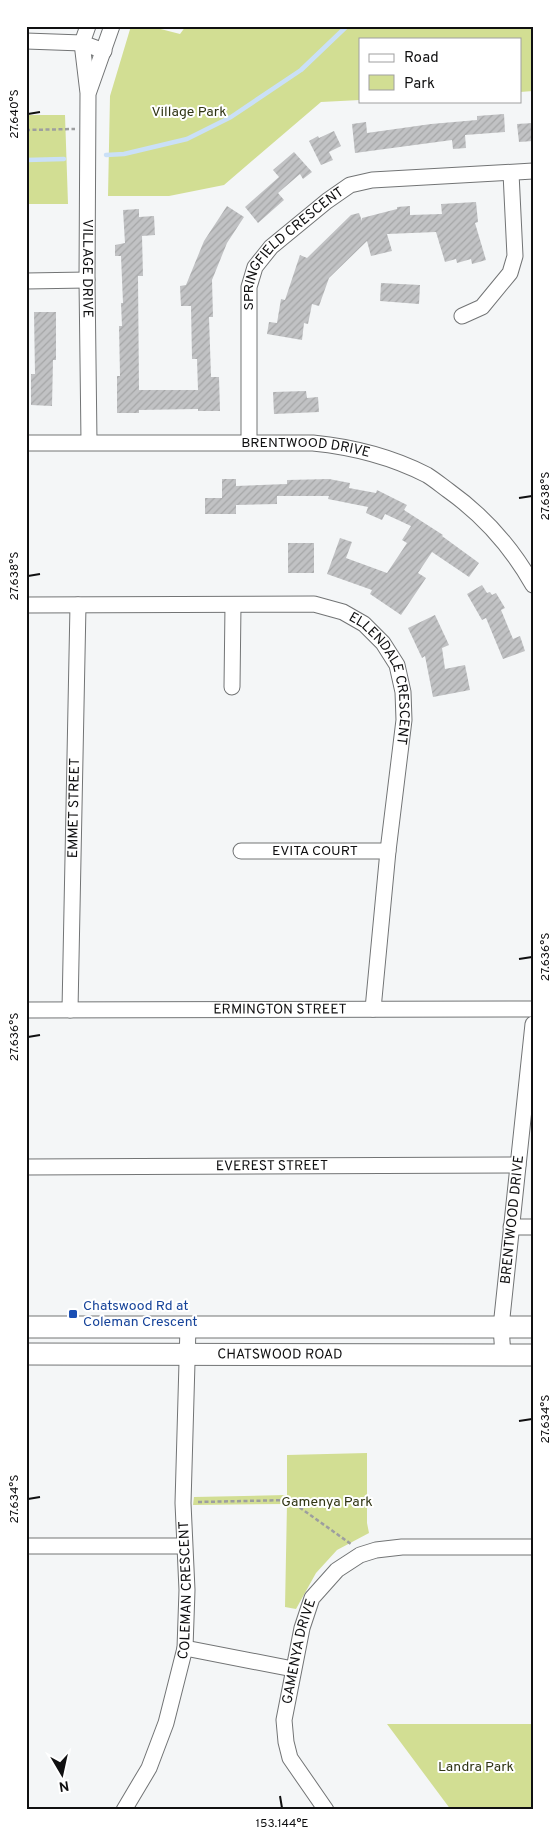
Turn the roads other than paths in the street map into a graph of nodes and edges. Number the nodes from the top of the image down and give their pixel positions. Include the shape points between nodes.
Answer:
1 (88, 26) edge
2 (112, 26) edge
3 (26, 41) edge
4 (82, 43) junction
5 (104, 51) junction
6 (88, 93) junction
7 (533, 171) edge
8 (511, 173) junction
9 (87, 280) junction
10 (26, 281) edge
11 (462, 316) dead end
12 (89, 442) junction
13 (249, 442) junction
14 (26, 443) edge
15 (533, 585) edge
16 (26, 605) edge
17 (78, 605) junction
18 (233, 605) junction
19 (232, 687) dead end
20 (241, 851) dead end
21 (388, 851) junction
22 (374, 1009) junction
23 (533, 1009) edge
24 (26, 1010) edge
25 (70, 1010) junction
26 (533, 1024) edge
27 (518, 1165) junction
28 (26, 1167) edge
29 (511, 1227) junction
30 (533, 1227) edge
31 (26, 1327) edge
32 (188, 1327) junction
33 (502, 1327) junction
34 (533, 1327) edge
35 (187, 1353) junction
36 (26, 1354) edge
37 (503, 1355) junction
38 (533, 1355) edge
39 (26, 1546) edge
40 (184, 1546) junction
41 (533, 1547) edge
42 (185, 1648) junction
43 (293, 1669) junction
44 (124, 1810) edge
45 (326, 1810) edge

1 - 4 street, VILLAGE DRIVE
2 - 5 street, VILLAGE DRIVE
3 - 4 street
4 - 5 street
4 - 6 street, VILLAGE DRIVE
5 - 6 street, VILLAGE DRIVE
6 - 9 street, VILLAGE DRIVE
7 - 8 street, SPRINGFIELD CRESCENT
8 - 11 street via 515,256 510,273 482,307
8 - 13 street, SPRINGFIELD CRESCENT via 372,180 350,185 271,247 255,267 249,287
9 - 10 street
9 - 12 street, VILLAGE DRIVE
12 - 13 street, BRENTWOOD DRIVE
12 - 14 street, BRENTWOOD DRIVE
13 - 15 street, BRENTWOOD DRIVE via 345,447 384,457 428,476 464,502 497,533
16 - 17 street, ELLENDALE CRESCENT
17 - 18 street, ELLENDALE CRESCENT
17 - 25 street, EMMET STREET
18 - 19 street
18 - 21 street, ELLENDALE CRESCENT via 314,604 343,612 364,624 383,642 397,665 403,692 404,720
20 - 21 street, EVITA COURT
21 - 22 street, ELLENDALE CRESCENT
22 - 23 street, ERMINGTON STREET
22 - 25 street, ERMINGTON STREET
24 - 25 street, ERMINGTON STREET
26 - 27 street, BRENTWOOD DRIVE
27 - 28 street, EVEREST STREET
27 - 29 street, BRENTWOOD DRIVE
29 - 30 street
29 - 33 street, BRENTWOOD DRIVE
31 - 32 main road, CHATSWOOD ROAD
32 - 33 main road, CHATSWOOD ROAD
32 - 35 street, COLEMAN CRESCENT
33 - 34 main road, CHATSWOOD ROAD
33 - 37 street, BRENTWOOD DRIVE
35 - 36 main road, CHATSWOOD ROAD
35 - 37 main road, CHATSWOOD ROAD
35 - 40 street, COLEMAN CRESCENT
37 - 38 main road, CHATSWOOD ROAD
39 - 40 street
40 - 42 street, COLEMAN CRESCENT via 187,1590
41 - 43 street, GAMENYA DRIVE via 402,1547 360,1555 337,1570 312,1598
42 - 43 street
42 - 44 street, COLEMAN CRESCENT via 166,1723 149,1768
43 - 45 street, GAMENYA DRIVE via 284,1720 286,1742 290,1758

